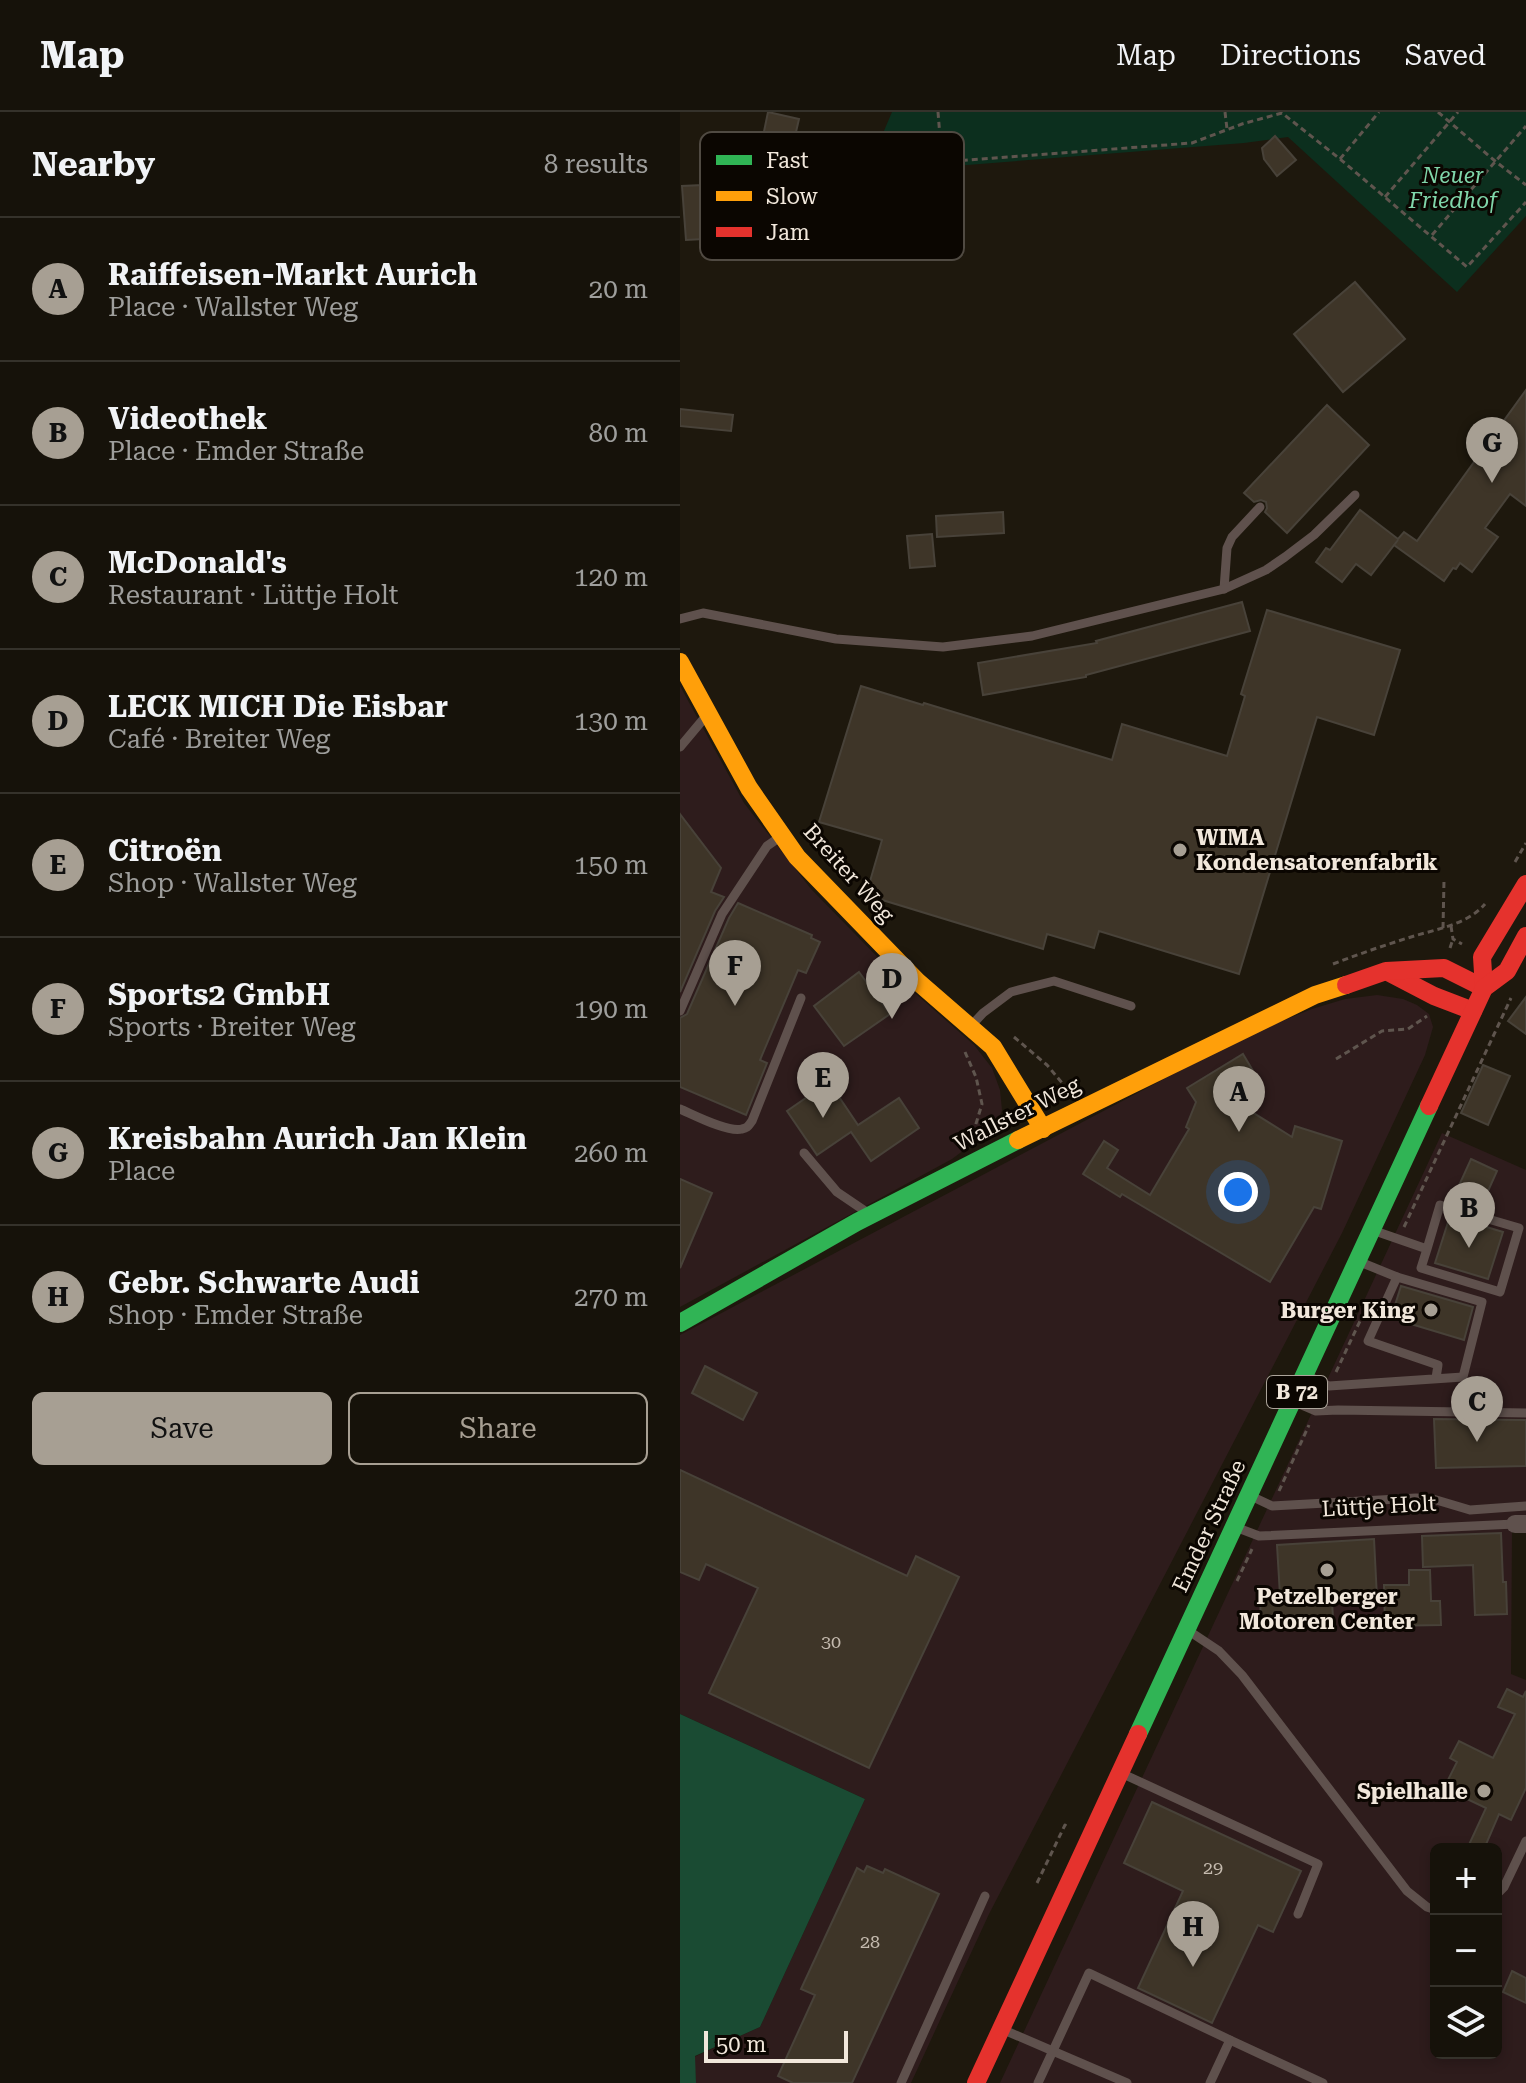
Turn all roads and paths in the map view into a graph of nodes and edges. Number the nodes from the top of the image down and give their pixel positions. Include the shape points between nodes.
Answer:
1 (938, 112) edge
2 (1225, 112) edge
3 (1282, 112) edge
4 (1379, 112) edge
5 (1438, 112) edge
6 (1458, 112) edge
7 (1450, 122) junction
8 (1526, 126) edge
9 (1227, 129) junction
10 (940, 132) edge
11 (1340, 159) junction
12 (964, 160) edge
13 (1495, 161) junction
14 (1526, 185) edge
15 (1385, 197) junction
16 (1526, 202) edge
17 (1431, 236) junction
18 (1355, 495) dead end
19 (1260, 507) dead end
20 (1224, 589) junction
21 (680, 619) edge
22 (680, 662) edge
23 (708, 713) junction
24 (680, 747) edge
25 (782, 835) junction
26 (1526, 843) edge
27 (1510, 870) dead end
28 (1444, 880) dead end
29 (1526, 884) edge
30 (1486, 902) dead end
31 (1451, 926) dead end
32 (1443, 928) dead end
33 (1526, 936) edge
34 (1453, 939) dead end
35 (1444, 968) junction
36 (1386, 971) junction
37 (1484, 988) junction
38 (1434, 996) junction
39 (801, 998) dead end
40 (1131, 1006) dead end
41 (680, 1011) edge
42 (1473, 1011) junction
43 (970, 1027) junction
44 (1014, 1037) dead end
45 (1336, 1059) dead end
46 (1067, 1090) dead end
47 (680, 1109) edge
48 (1043, 1129) junction
49 (804, 1153) dead end
50 (871, 1215) junction
51 (1372, 1230) junction
52 (1427, 1249) junction
53 (1358, 1261) junction
54 (1397, 1277) junction
55 (680, 1323) edge
56 (1305, 1375) junction
57 (1436, 1378) junction
58 (1292, 1401) junction
59 (1526, 1413) edge
60 (1249, 1495) junction
61 (1526, 1506) edge
62 (1521, 1524) edge
63 (1235, 1527) junction
64 (1187, 1630) junction
65 (1120, 1772) junction
66 (1526, 1841) edge
67 (1502, 1889) edge
68 (985, 1896) dead end
69 (1430, 1908) edge
70 (1298, 1914) dead end
71 (1001, 2028) junction
72 (1230, 2040) junction
73 (1053, 2050) junction
74 (901, 2083) edge
75 (976, 2083) edge
76 (1038, 2083) edge
77 (1127, 2083) edge
78 (1210, 2083) edge
79 (1323, 2083) edge

1 - 10 path
2 - 9 path
3 - 9 path
3 - 11 path
4 - 11 path
5 - 7 path
6 - 7 path
7 - 13 path
7 - 15 path
8 - 13 path
9 - 12 path via 1192,143
11 - 15 path
13 - 14 path
13 - 17 path
15 - 17 path
16 - 17 path via 1467,267
18 - 20 lane via 1285,557
19 - 20 lane via 1227,548
20 - 21 lane via 1032,636 943,647 836,639 703,613
22 - 23 street, Breiter Weg
23 - 24 lane
23 - 25 street, Breiter Weg
25 - 41 lane via 767,846 722,914
25 - 43 street, Breiter Weg via 917,981
26 - 27 path
28 - 32 path
29 - 37 street, Emder Straße / B 72 via 1482,957
30 - 31 path
33 - 37 street, Emder Straße / B 72 via 1507,971
34 - 35 path
35 - 36 street, Wallster Weg
35 - 37 street, Wallster Weg
36 - 38 street
36 - 48 street, Wallster Weg via 1262,1019
37 - 42 street, Emder Straße / B 72
38 - 42 street
38 - 45 path via 1427,1017 1408,1029 1382,1031
39 - 47 lane via 747,1127 734,1129
40 - 43 lane via 1054,981 1011,992
42 - 51 street, Emder Straße / B 72
43 - 48 street, Breiter Weg via 993,1047
44 - 46 path
48 - 50 street, Wallster Weg
49 - 50 lane via 837,1192
50 - 55 street, Wallster Weg
51 - 52 lane
51 - 53 street, Emder Straße / B 72
52 - 52 lane via 1421,1268 1500,1292 1519,1228 1440,1205
53 - 54 lane
53 - 56 street, Emder Straße / B 72
54 - 57 lane via 1368,1341 1438,1365
54 - 57 lane via 1482,1302 1463,1377
56 - 57 lane via 1329,1386
56 - 58 street, Emder Straße / B 72
58 - 59 lane via 1316,1411
58 - 60 street, Emder Straße / B 72
60 - 61 lane via 1272,1506 1416,1498 1470,1510
60 - 63 street, Emder Straße / B 72
62 - 63 lane, Lüttje Holt via 1259,1536
63 - 64 street, Emder Straße / B 72
64 - 65 street, Emder Straße / B 72
64 - 69 lane via 1219,1651 1242,1675 1407,1891
65 - 70 lane via 1318,1864
65 - 71 street, Emder Straße / B 72
66 - 67 lane
68 - 74 lane
71 - 73 lane
71 - 75 street, Emder Straße / B 72
72 - 73 lane via 1089,1973
72 - 78 lane
72 - 79 lane
73 - 76 lane
73 - 77 lane

